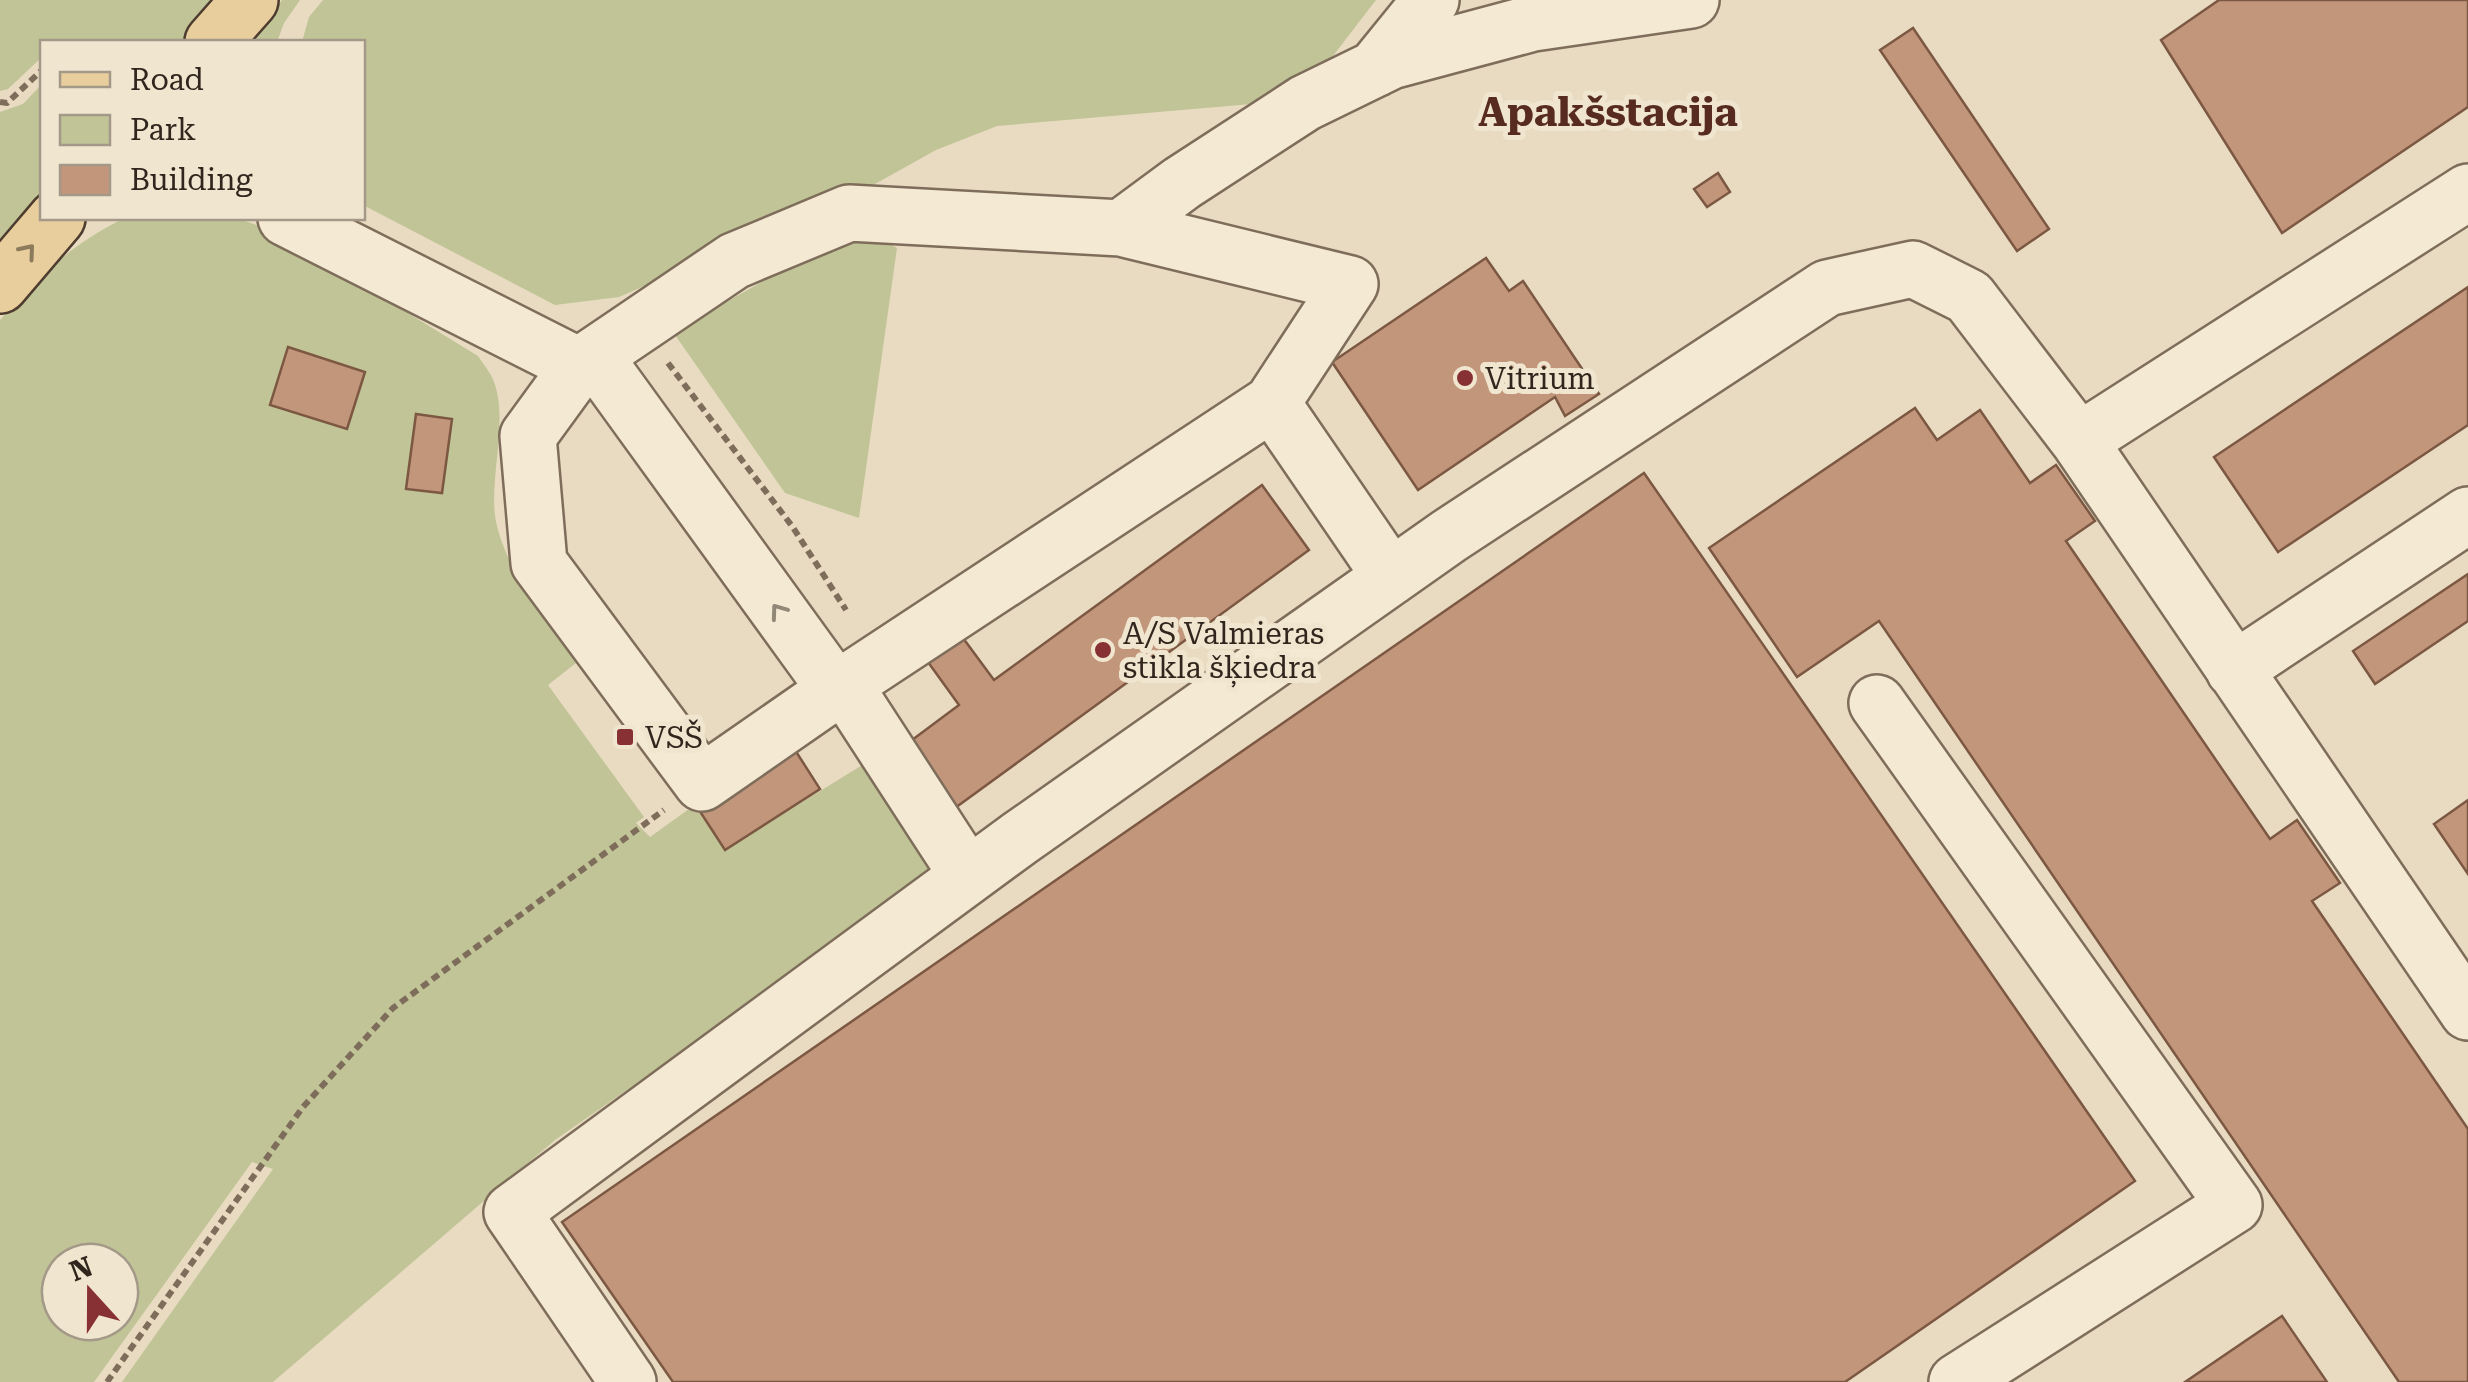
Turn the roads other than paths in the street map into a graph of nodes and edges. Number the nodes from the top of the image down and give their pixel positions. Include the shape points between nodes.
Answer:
1 (250, 0) edge
2 (1432, 0) edge
3 (1690, 0) edge
4 (215, 40) edge
5 (1376, 68) junction
6 (2468, 192) edge
7 (55, 220) edge
8 (294, 220) edge
9 (1121, 228) junction
10 (0, 285) edge
11 (580, 366) junction
12 (1272, 404) junction
13 (2079, 441) junction
14 (2468, 515) edge
15 (1392, 576) junction
16 (2234, 670) junction
17 (840, 687) junction
18 (1877, 703) dead end
19 (968, 876) junction
20 (2468, 1012) edge
21 (628, 1382) edge
22 (1957, 1382) edge

1 - 4 main road
2 - 5 lane
3 - 5 lane via 1533,23
5 - 9 lane via 1305,103
6 - 13 lane
10 -> 7 main road
8 - 11 lane
9 - 11 lane via 850,213 734,260
9 - 12 lane via 1350,284
17 -> 11 lane via 602,367
11 - 17 lane via 528,436 539,563 702,783
12 - 15 lane
12 - 17 lane
13 - 15 lane via 1969,297 1913,269 1827,288
13 - 16 lane
14 - 16 lane
15 - 19 lane
16 - 20 lane
17 - 19 lane
18 - 22 lane via 2234,1205
19 - 21 lane via 512,1212

